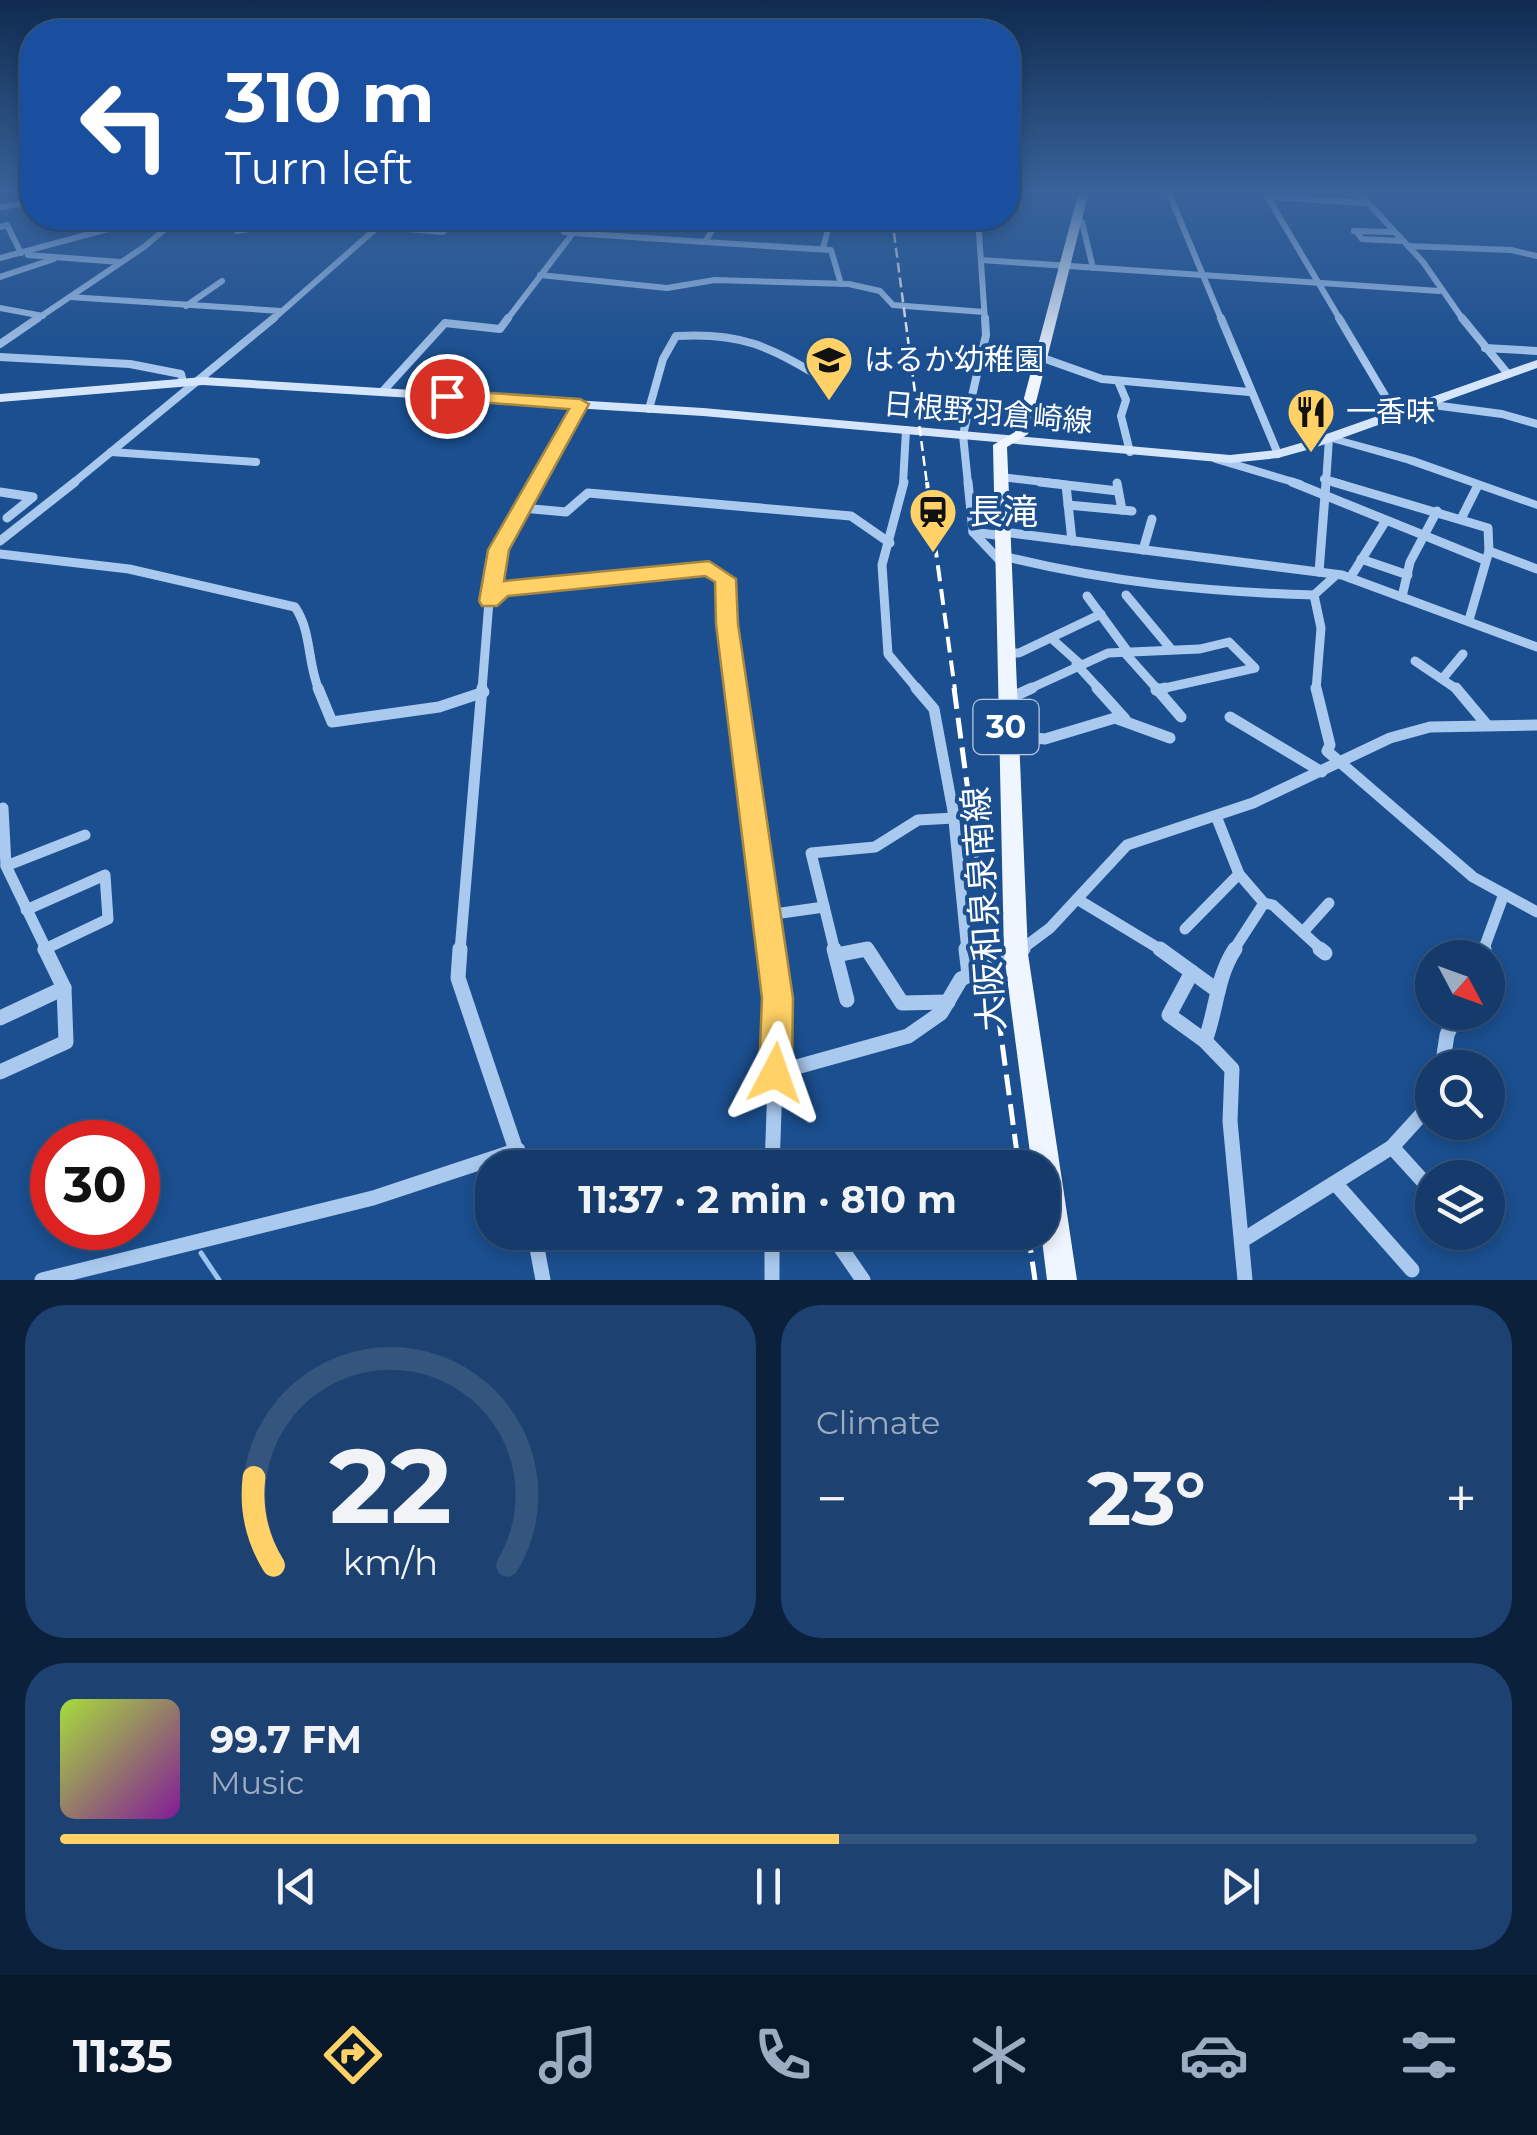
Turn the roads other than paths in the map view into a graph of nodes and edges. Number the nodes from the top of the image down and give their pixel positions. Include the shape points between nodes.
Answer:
1 (18, 251) edge
2 (31, 251) edge
3 (136, 251) edge
4 (350, 251) edge
5 (559, 251) edge
6 (831, 251) edge
7 (981, 251) edge
8 (1066, 251) edge
9 (1089, 251) edge
10 (1193, 251) edge
11 (1300, 251) edge
12 (1410, 251) edge
13 (19, 254) junction
14 (0, 258) edge
15 (55, 258) junction
16 (982, 260) junction
17 (121, 262) junction
18 (1062, 266) junction
19 (1094, 268) junction
20 (540, 275) junction
21 (1204, 276) junction
22 (0, 278) edge
23 (222, 281) dead end
24 (1318, 283) junction
25 (841, 284) junction
26 (1439, 291) junction
27 (69, 297) junction
28 (186, 306) junction
29 (0, 308) edge
30 (282, 311) junction
31 (984, 312) junction
32 (42, 316) junction
33 (0, 344) edge
34 (1485, 348) junction
35 (1537, 351) edge
36 (0, 357) edge
37 (1040, 357) junction
38 (1537, 364) edge
39 (1508, 374) junction
40 (822, 378) dead end
41 (1118, 380) junction
42 (203, 381) junction
43 (182, 382) junction
44 (383, 391) junction
45 (1249, 392) junction
46 (0, 398) edge
47 (580, 404) junction
48 (1426, 404) junction
49 (649, 409) junction
50 (1537, 424) edge
51 (906, 430) junction
52 (964, 435) junction
53 (1329, 438) junction
54 (1008, 440) junction
55 (111, 452) junction
56 (1130, 452) junction
57 (1278, 454) junction
58 (1216, 458) junction
59 (256, 462) dead end
60 (1001, 477) junction
61 (1324, 479) junction
62 (1066, 484) junction
63 (1477, 487) junction
64 (0, 492) edge
65 (1323, 492) junction
66 (1068, 505) junction
67 (1537, 505) edge
68 (522, 508) junction
69 (1437, 512) junction
70 (3, 518) edge
71 (1152, 518) dead end
72 (26, 519) junction
73 (1461, 519) junction
74 (1385, 522) junction
75 (973, 532) junction
76 (1423, 539) junction
77 (0, 541) edge
78 (1072, 541) junction
79 (890, 543) junction
80 (1003, 547) junction
81 (1143, 550) junction
82 (0, 554) edge
83 (1487, 556) junction
84 (1361, 560) junction
85 (1537, 570) edge
86 (1319, 572) junction
87 (1336, 575) junction
88 (1408, 575) junction
89 (1350, 578) junction
90 (1126, 595) dead end
91 (1314, 595) junction
92 (1087, 596) dead end
93 (1402, 597) junction
94 (490, 601) junction
95 (1101, 614) junction
96 (1469, 620) junction
97 (1050, 638) junction
98 (1537, 647) edge
99 (1171, 649) junction
100 (1126, 652) junction
101 (1005, 653) junction
102 (1463, 654) dead end
103 (1415, 660) dead end
104 (1078, 664) junction
105 (1443, 678) junction
106 (1156, 690) junction
107 (484, 692) junction
108 (1005, 700) junction
109 (1181, 717) dead end
110 (1230, 717) dead end
111 (1125, 720) junction
112 (1537, 725) edge
113 (1487, 726) junction
114 (1006, 735) junction
115 (1170, 738) dead end
116 (1340, 764) junction
117 (1322, 772) junction
118 (3, 808) dead end
119 (1216, 816) junction
120 (954, 818) junction
121 (86, 835) dead end
122 (6, 866) junction
123 (1239, 874) junction
124 (1504, 894) junction
125 (1076, 900) junction
126 (1328, 902) dead end
127 (1264, 904) junction
128 (824, 907) junction
129 (26, 910) junction
130 (1537, 912) edge
131 (767, 915) junction
132 (1185, 930) dead end
133 (1303, 932) junction
134 (1487, 940) edge
135 (42, 950) junction
136 (1324, 953) dead end
137 (836, 954) junction
138 (1016, 954) junction
139 (1192, 972) junction
140 (969, 976) junction
141 (64, 988) junction
142 (1218, 991) junction
143 (846, 1000) dead end
144 (948, 1002) junction
145 (0, 1018) edge
146 (1205, 1041) junction
147 (0, 1072) edge
148 (775, 1073) junction
149 (1415, 1122) edge
150 (1392, 1147) junction
151 (517, 1150) edge
152 (773, 1150) edge
153 (475, 1171) edge
154 (1415, 1172) edge
155 (1336, 1183) junction
156 (1244, 1240) junction
157 (537, 1250) edge
158 (772, 1250) edge
159 (842, 1250) edge
160 (1412, 1270) dead end
161 (111, 1272) edge
162 (83, 1275) edge
163 (42, 1280) edge
164 (542, 1280) edge
165 (772, 1280) edge
166 (863, 1280) edge
167 (1062, 1280) edge
168 (1245, 1280) edge

1 - 13 street
2 - 13 street
3 - 17 street
4 - 30 street
5 - 20 street
6 - 25 street
7 - 16 street
8 - 18 main road, 大阪和泉泉南線 / 30
9 - 19 street
10 - 21 street
11 - 24 street
12 - 26 street
13 - 14 street
13 - 15 street
15 - 17 street
15 - 22 street
16 - 18 street
16 - 31 street
17 - 27 street
18 - 19 street
18 - 37 main road, 大阪和泉泉南線 / 30
19 - 21 street
20 - 25 street via 667,288 715,280
20 - 44 street via 500,329 446,323
21 - 24 street
21 - 45 street
23 - 28 street
24 - 26 street
24 - 48 street via 1387,398
25 - 31 street via 880,292 893,304
26 - 34 street
27 - 28 street
27 - 32 street
28 - 30 street
29 - 32 street
30 - 42 street
31 - 52 street via 986,335
32 - 33 street
34 - 35 street
34 - 39 street
36 - 43 street via 136,365 181,374
37 - 41 street
37 - 54 main road, 大阪和泉泉南線 / 30 via 1020,434
38 - 39 main road, 日根野羽倉崎線
39 - 48 main road, 日根野羽倉崎線
40 - 49 street via 748,336 676,336
41 - 45 street
41 - 56 street
42 - 43 main road, 日根野羽倉崎線
42 - 44 main road, 日根野羽倉崎線
42 - 55 street
43 - 46 main road, 日根野羽倉崎線
44 - 47 main road, 日根野羽倉崎線
45 - 57 street
47 - 49 main road, 日根野羽倉崎線
47 - 68 street
48 - 50 street
48 - 53 main road, 日根野羽倉崎線
49 - 51 main road, 日根野羽倉崎線
51 - 52 main road, 日根野羽倉崎線
51 - 79 street via 904,482
52 - 54 main road, 日根野羽倉崎線
52 - 75 street
53 - 57 main road, 日根野羽倉崎線
53 - 61 street
53 - 63 street
54 - 56 main road, 日根野羽倉崎線
54 - 60 main road, 大阪和泉泉南線 / 30 via 1000,445
55 - 59 street
55 - 72 street
56 - 58 main road, 日根野羽倉崎線
57 - 58 main road, 日根野羽倉崎線
58 - 65 street
60 - 62 street
60 - 80 main road, 大阪和泉泉南線 / 30
61 - 65 street
61 - 69 street
62 - 66 street
62 - 66 street via 1118,487 1127,510
63 - 67 street
63 - 73 street
64 - 70 street via 33,497
65 - 74 street
65 - 86 street
66 - 78 street
68 - 79 street via 566,512 588,493 851,516
68 - 94 street via 495,558
69 - 73 street
69 - 76 street
70 - 72 street
71 - 81 street
72 - 77 street
73 - 83 street via 1488,528
74 - 76 street
74 - 84 street
75 - 80 street
75 - 80 street
76 - 83 street
76 - 88 street
78 - 80 street
78 - 81 street
79 - 120 street via 882,564 888,654 934,709
80 - 91 street via 1104,580 1200,592
80 - 101 main road, 大阪和泉泉南線 / 30
81 - 86 street
82 - 107 street via 130,569 296,607 306,622 310,669 332,722 439,707
83 - 85 street
83 - 96 street
84 - 88 street
84 - 89 street
86 - 87 street
87 - 89 street
87 - 91 street
88 - 93 street
89 - 93 street
90 - 99 street
91 - 116 street via 1321,628 1316,692 1327,751
92 - 95 street
93 - 96 street
94 - 107 street
94 - 131 street via 502,589 709,568 726,579
95 - 97 street
95 - 100 street
96 - 98 street
97 - 101 street
97 - 104 street
99 - 100 street
99 - 106 street via 1228,642 1256,668
100 - 104 street
100 - 106 street
101 - 108 main road, 大阪和泉泉南線 / 30
102 - 105 street
103 - 105 street
104 - 108 street
104 - 111 street
105 - 113 street
106 - 109 street
107 - 151 street via 458,978
108 - 114 main road, 大阪和泉泉南線 / 30
110 - 117 street
111 - 114 street via 1102,718 1045,739
111 - 115 street
112 - 113 street
113 - 116 street via 1430,727 1390,738
114 - 138 main road, 大阪和泉泉南線 / 30
116 - 117 street
116 - 124 street via 1473,876
117 - 119 street
118 - 122 street
119 - 123 street
119 - 125 street via 1128,844
120 - 128 street via 918,820 875,846 811,854
120 - 140 street
121 - 122 street
122 - 129 street
123 - 127 street
123 - 132 street
124 - 130 street
124 - 134 street
125 - 138 street
125 - 139 street via 1134,930
126 - 133 street
127 - 133 street via 1273,904
127 - 142 street via 1220,973
128 - 131 street
128 - 137 street
129 - 135 street
129 - 135 street via 106,875 108,919
131 - 148 street via 778,998
133 - 136 street
135 - 141 street
137 - 143 street
137 - 144 street via 867,949 902,1002
138 - 140 street
138 - 167 main road, 大阪和泉泉南線 / 30
139 - 142 street
139 - 146 street via 1169,1015
140 - 144 street
141 - 145 street
141 - 147 street via 66,1042
142 - 146 street
144 - 148 street via 908,1036
146 - 156 street via 1232,1069 1230,1121
148 - 152 street
149 - 150 street
150 - 154 street
150 - 155 street
153 - 161 street
155 - 156 street
155 - 160 street
156 - 168 street
157 - 164 street
158 - 165 street
159 - 166 street
161 - 162 street
162 - 163 street

